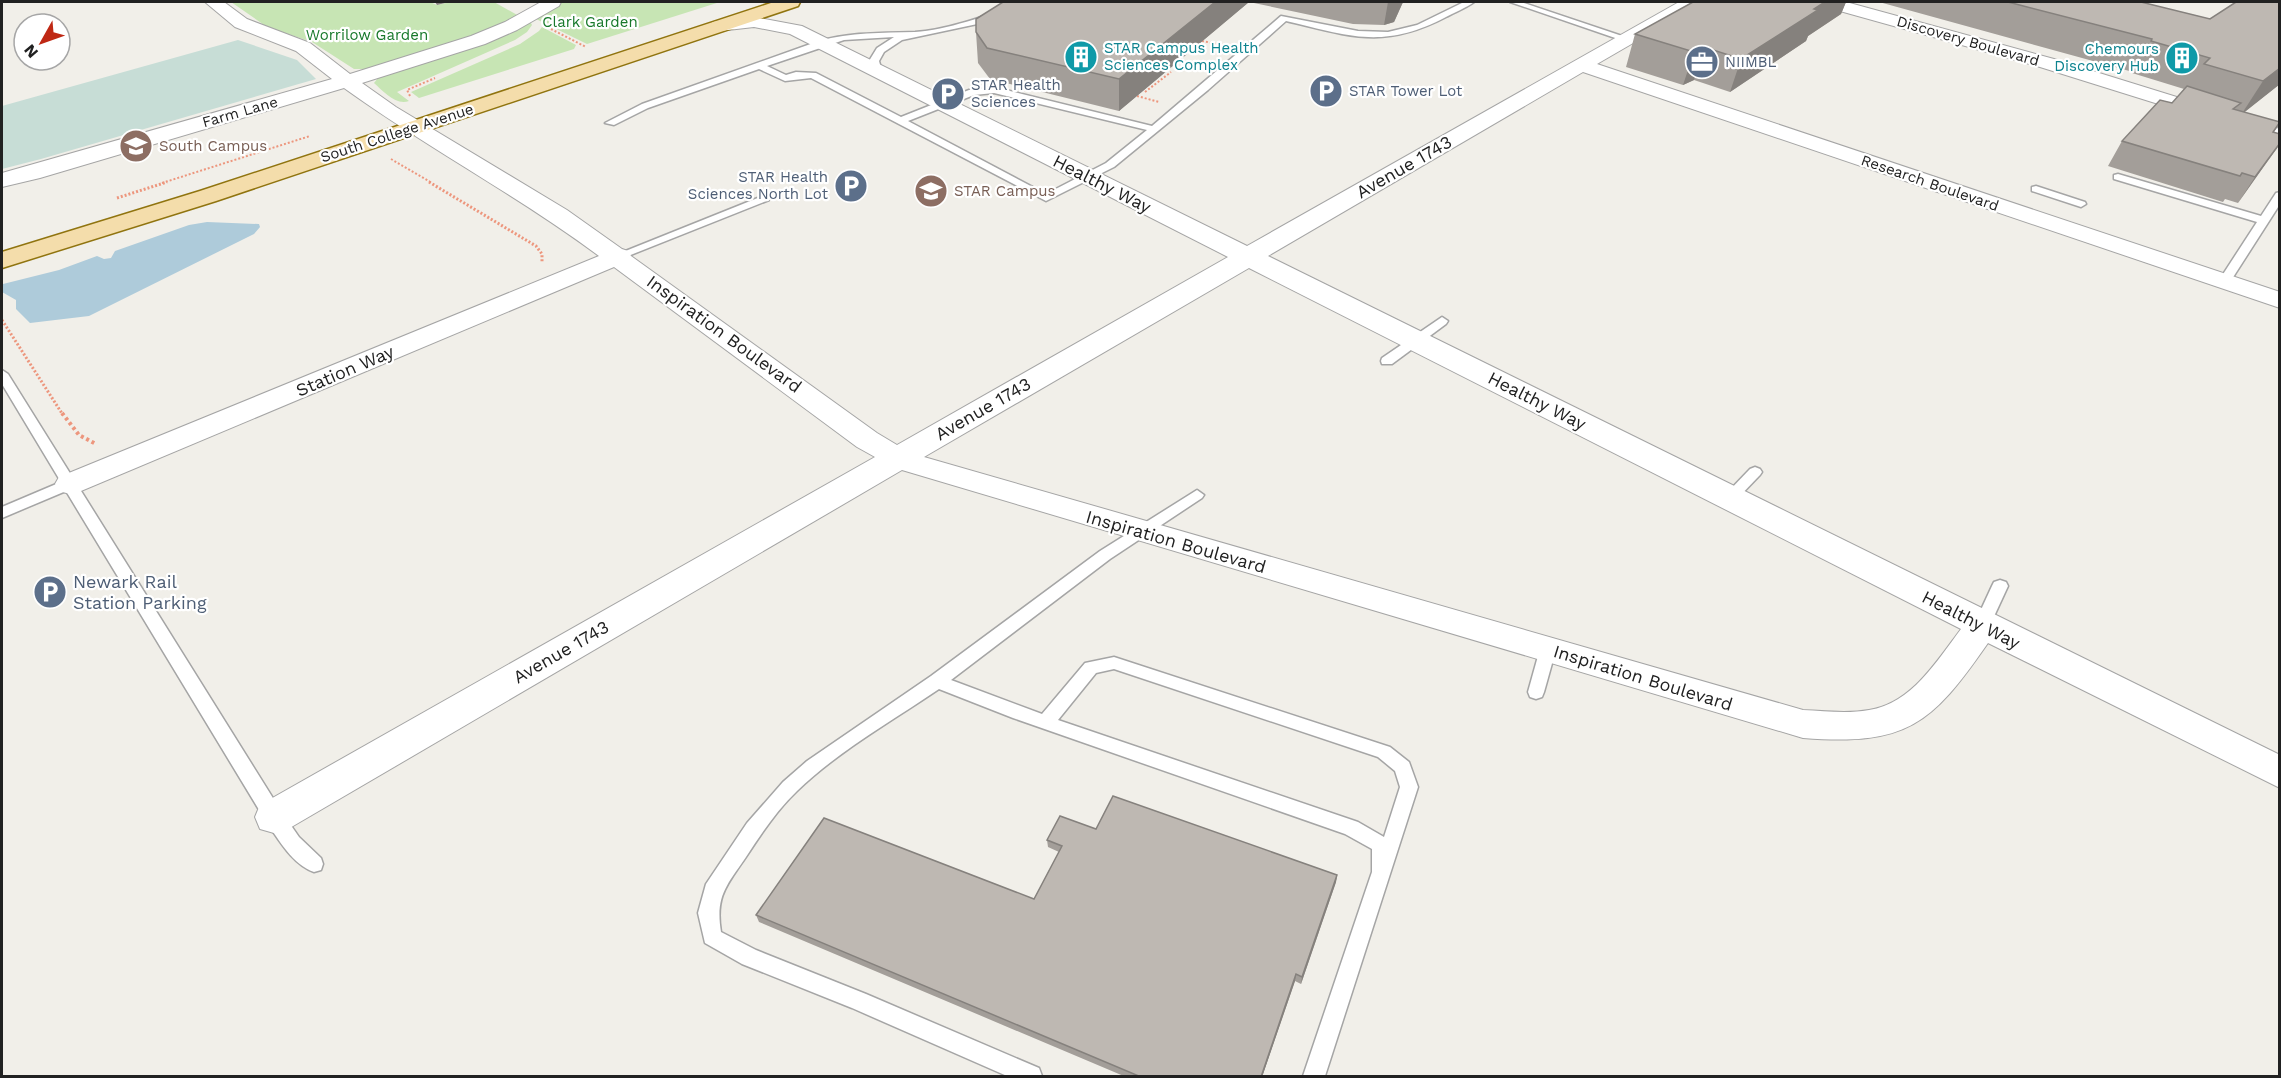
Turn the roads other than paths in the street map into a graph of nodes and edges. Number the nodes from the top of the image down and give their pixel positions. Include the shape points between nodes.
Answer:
1 (214, 2) edge
2 (553, 2) edge
3 (754, 2) edge
4 (1032, 2) edge
5 (1470, 2) edge
6 (1514, 2) edge
7 (1691, 2) edge
8 (1828, 2) edge
9 (788, 3) edge
10 (719, 26) junction
11 (795, 30) junction
12 (913, 34) junction
13 (1627, 39) junction
14 (822, 43) junction
15 (759, 65) junction
16 (1580, 65) junction
17 (877, 72) junction
18 (347, 81) junction
19 (942, 104) junction
20 (900, 121) junction
21 (408, 122) junction
22 (610, 123) dead end
23 (1155, 129) junction
24 (2280, 136) edge
25 (1089, 177) junction
26 (2118, 177) dead end
27 (2, 180) edge
28 (2036, 189) dead end
29 (2280, 195) edge
30 (765, 198) dead end
31 (2081, 204) dead end
32 (2264, 220) junction
33 (2, 247) edge
34 (619, 256) junction
35 (1248, 256) junction
36 (2, 260) edge
37 (2224, 282) junction
38 (2280, 301) edge
39 (1442, 321) dead end
40 (1415, 340) junction
41 (1387, 361) dead end
42 (2, 374) edge
43 (898, 458) junction
44 (1755, 471) dead end
45 (70, 484) junction
46 (1197, 495) dead end
47 (1730, 498) junction
48 (2, 513) edge
49 (1141, 532) junction
50 (2000, 586) dead end
51 (1982, 625) junction
52 (1548, 649) junction
53 (937, 681) junction
54 (1536, 692) dead end
55 (1046, 722) junction
56 (2280, 773) edge
57 (274, 817) junction
58 (314, 864) dead end
59 (1382, 872) junction
60 (1030, 1077) edge
61 (1314, 1077) edge

1 - 18 street via 241,23 303,47
2 - 18 street, Farm Lane via 511,26 462,46
3 - 21 main road, South College Avenue
4 - 12 lane via 979,21
5 - 23 lane via 1410,30 1392,34 1360,33 1284,18
6 - 13 lane
7 - 13 street, Avenue 1743
8 - 24 street, Discovery Boulevard via 2047,63
9 - 10 main road, South College Avenue
9 - 11 street via 781,15
10 - 11 street, Healthy Way via 754,22
10 - 21 main road, South College Avenue
11 - 14 street, Healthy Way
12 - 14 lane via 844,37
12 - 17 lane via 880,50 874,61
13 - 16 street, Avenue 1743
14 - 15 lane
14 - 17 street, Healthy Way
15 - 20 lane via 785,78 813,75
15 - 22 lane via 645,106
16 - 35 street, Avenue 1743
16 - 37 street, Research Boulevard
17 - 19 street, Healthy Way
18 - 21 street
18 - 27 street, Farm Lane
19 - 20 lane
19 - 23 lane via 972,92 994,90
19 - 25 street, Healthy Way
20 - 25 lane via 1046,198
21 - 33 main road, South College Avenue
21 - 34 street, Inspiration Boulevard
21 - 36 main road, South College Avenue via 101,231
23 - 25 lane
25 - 35 street, Healthy Way
26 - 32 lane
28 - 31 lane
29 - 32 lane
30 - 34 lane
32 - 37 lane
34 - 43 street, Inspiration Boulevard via 867,440
34 - 45 street, Station Way
35 - 40 street, Healthy Way
35 - 43 street, Avenue 1743
37 - 38 street, Research Boulevard
39 - 40 lane
40 - 41 lane
40 - 47 street, Healthy Way
42 - 45 lane
43 - 49 street, Inspiration Boulevard
43 - 57 street, Avenue 1743
44 - 47 lane
45 - 48 lane
45 - 57 lane
46 - 49 lane
47 - 51 street, Healthy Way
49 - 52 street, Inspiration Boulevard
49 - 53 lane
50 - 51 lane
51 - 52 street, Inspiration Boulevard via 1922,703 1898,718 1841,729 1770,716
51 - 56 street, Healthy Way
52 - 54 lane
53 - 55 lane
53 - 60 lane via 813,766 789,787 713,890 708,913 712,937 749,957
55 - 59 lane via 1352,828 1381,844
55 - 59 lane via 1091,668 1114,663 1384,752 1403,767 1409,787
57 - 58 lane via 292,843
59 - 61 lane

